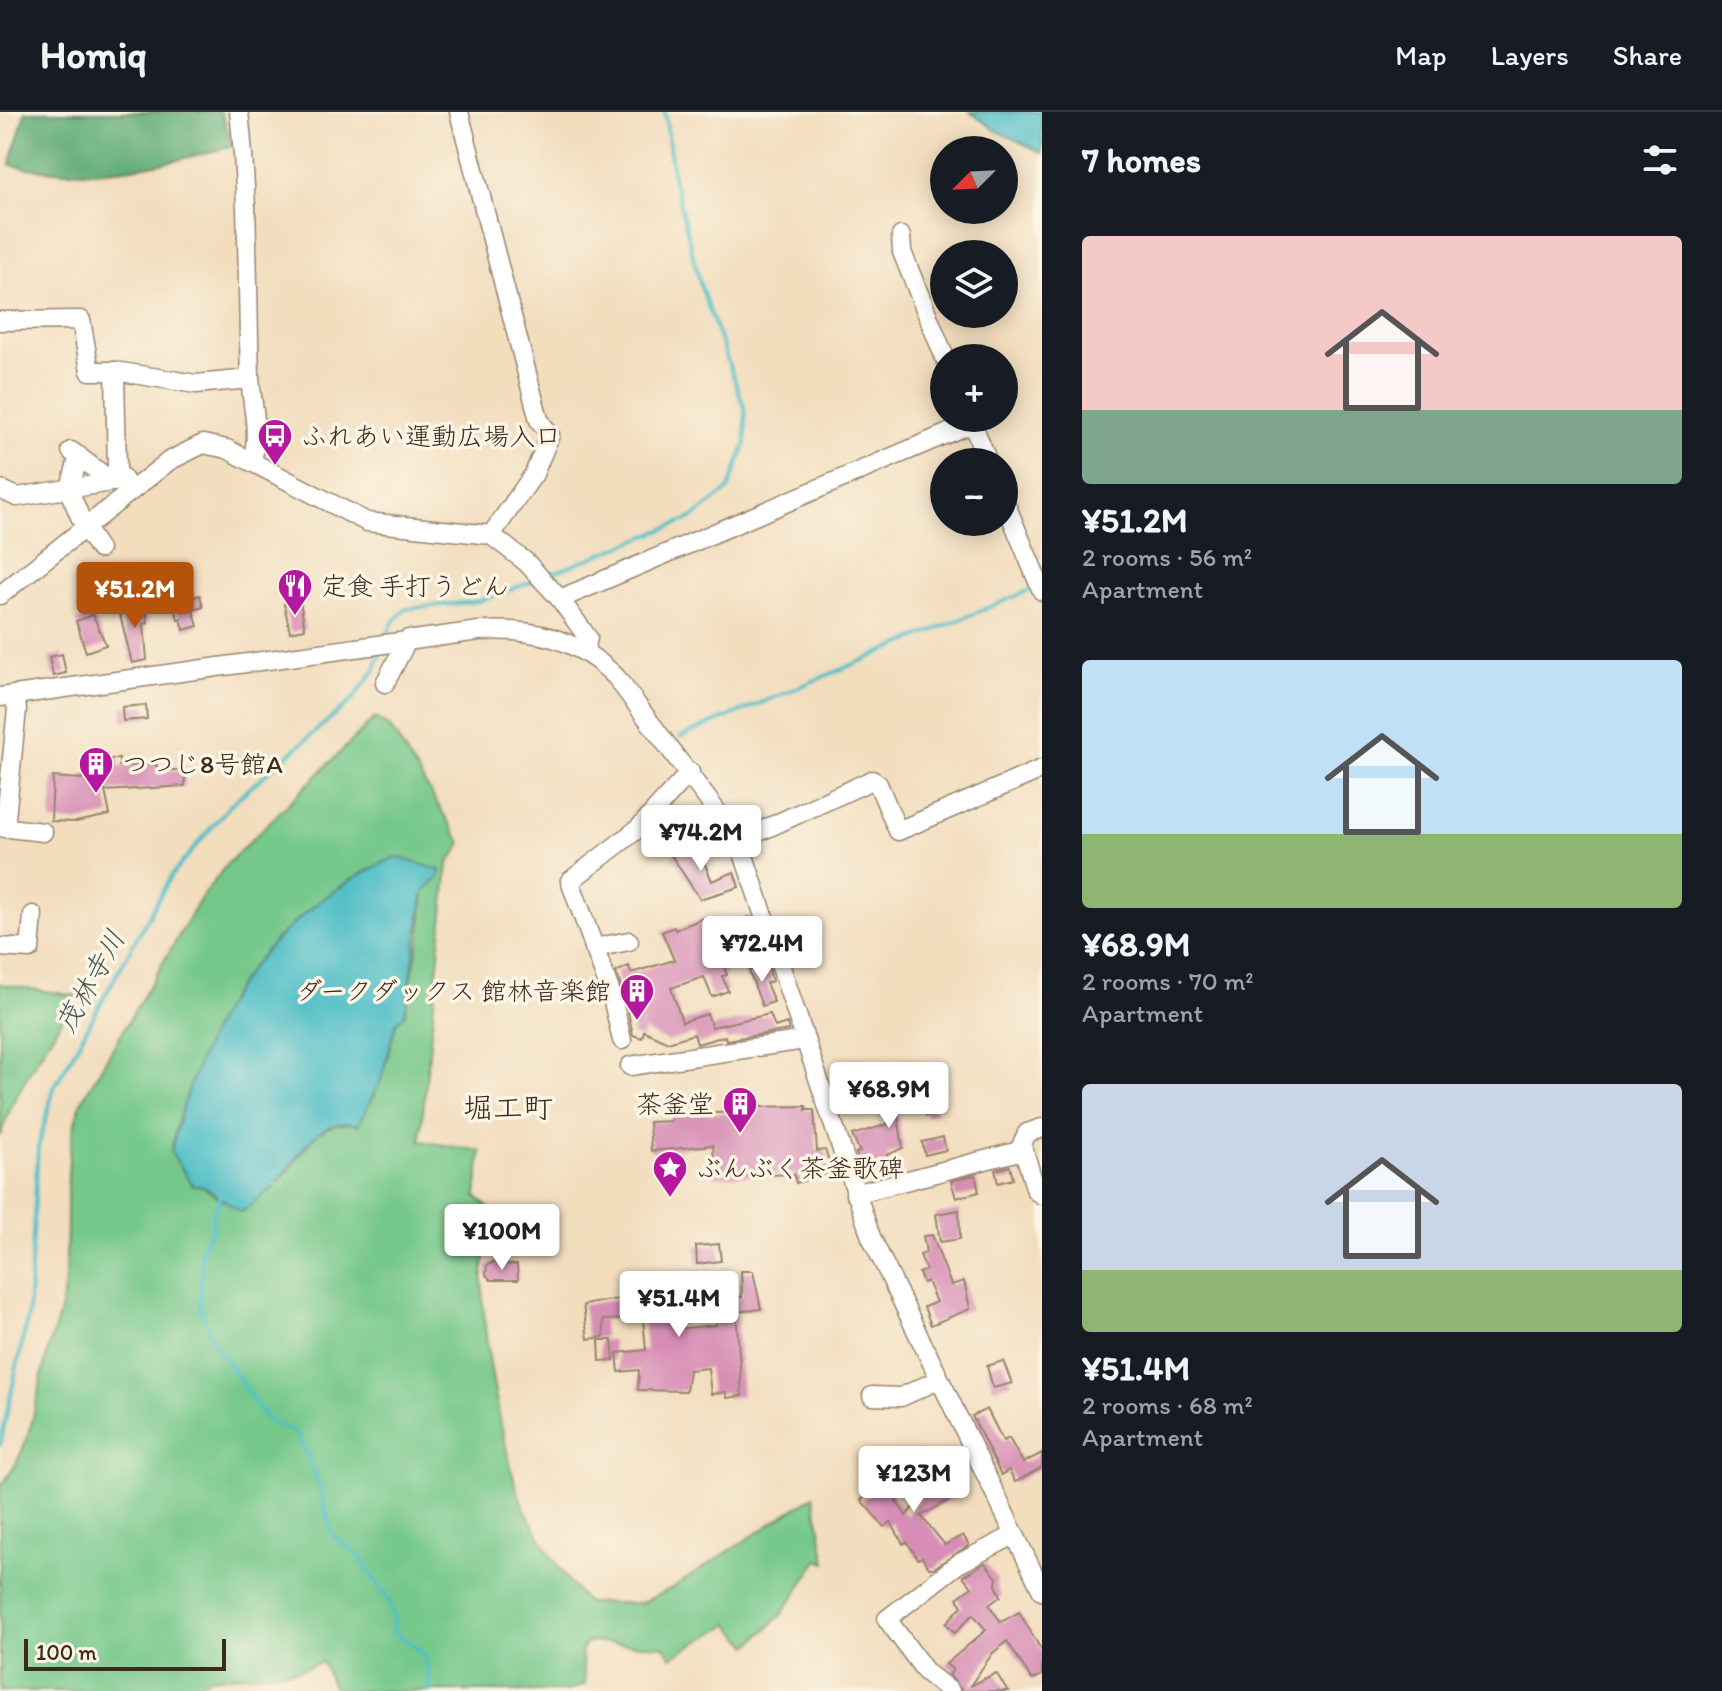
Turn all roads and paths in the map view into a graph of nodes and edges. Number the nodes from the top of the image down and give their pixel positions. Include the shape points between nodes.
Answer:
1 (239, 112) edge
2 (459, 112) edge
3 (901, 236) dead end
4 (0, 321) edge
5 (939, 344) edge
6 (115, 371) junction
7 (250, 379) junction
8 (943, 432) edge
9 (251, 461) junction
10 (123, 484) junction
11 (0, 489) edge
12 (69, 491) junction
13 (85, 528) junction
14 (1018, 534) edge
15 (491, 535) junction
16 (99, 549) dead end
17 (1042, 591) edge
18 (0, 595) edge
19 (558, 596) junction
20 (408, 639) junction
21 (585, 650) junction
22 (385, 683) dead end
23 (7, 696) edge
24 (1042, 769) edge
25 (690, 772) junction
26 (2, 828) edge
27 (43, 832) dead end
28 (739, 841) junction
29 (33, 915) dead end
30 (596, 936) junction
31 (629, 941) dead end
32 (0, 947) edge
33 (622, 1040) dead end
34 (805, 1040) junction
35 (630, 1066) dead end
36 (1042, 1128) edge
37 (1023, 1150) junction
38 (855, 1194) junction
39 (1042, 1195) edge
40 (938, 1380) junction
41 (872, 1396) dead end
42 (1014, 1535) junction
43 (1042, 1591) edge
44 (950, 1691) edge

1 - 7 street via 246,178
2 - 15 street via 539,420 550,435 534,474
3 - 5 street via 902,252
4 - 6 street via 81,320 90,371
6 - 7 street via 196,384
6 - 10 street via 117,471
7 - 9 street via 256,449
8 - 19 street
9 - 10 street via 203,444
9 - 15 street via 367,522
10 - 12 street
10 - 12 street via 75,454
10 - 13 street
11 - 12 street via 17,497
12 - 13 street
13 - 16 street
13 - 18 street
14 - 17 street
15 - 19 street
19 - 21 street via 588,638
20 - 21 street via 521,630 557,637
20 - 22 street
20 - 23 street
21 - 25 street via 616,677
23 - 26 street via 17,709
24 - 28 street via 898,831 872,780
25 - 28 street
25 - 30 street via 639,828 570,881
26 - 27 street
28 - 34 street
29 - 32 street via 30,949
30 - 31 street
30 - 33 street
34 - 35 street
34 - 38 street
36 - 37 street via 1027,1133
37 - 38 street
37 - 39 street
38 - 40 street
40 - 41 street via 901,1397
40 - 42 street
42 - 43 street
42 - 44 street via 958,1564 887,1619 926,1672

